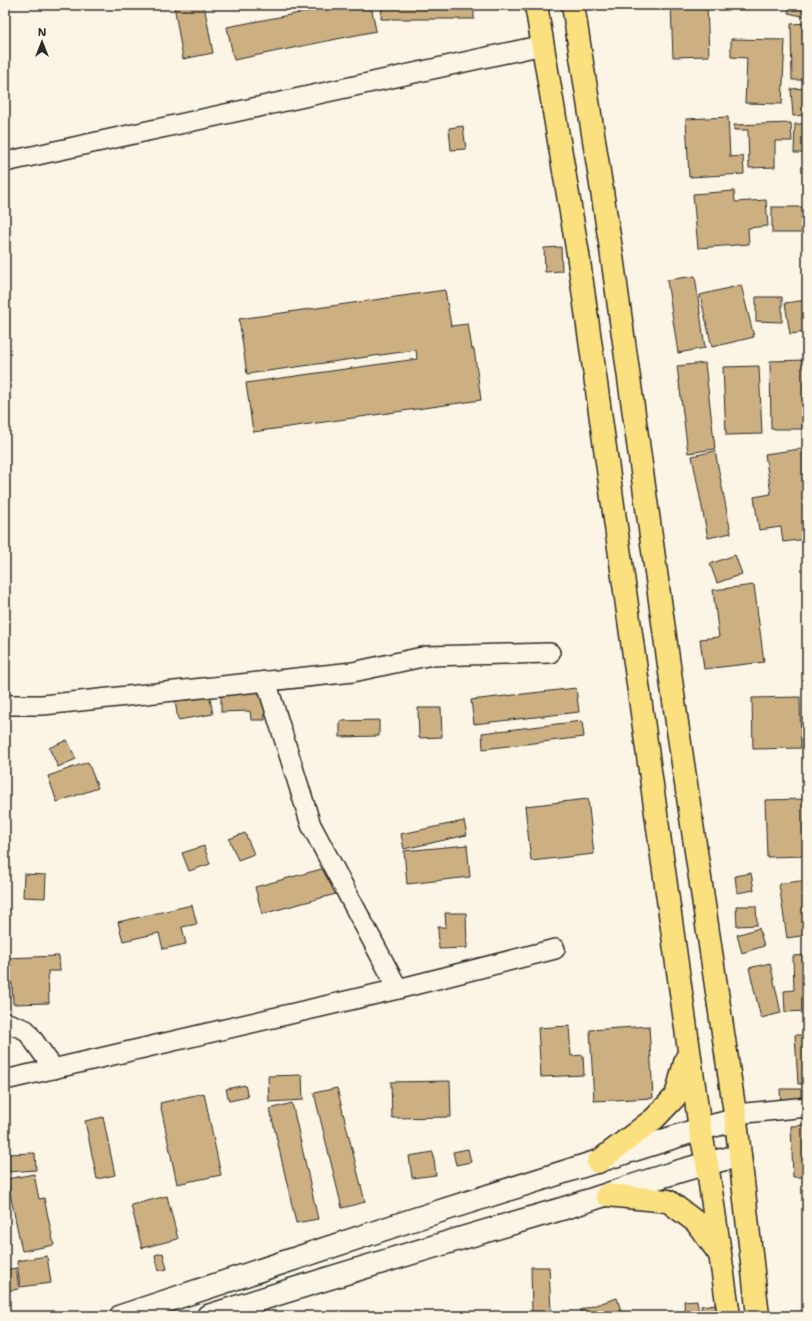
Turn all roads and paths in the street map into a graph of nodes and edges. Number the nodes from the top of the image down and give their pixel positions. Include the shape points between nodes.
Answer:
1 (536, 5) edge
2 (573, 5) edge
3 (542, 45) junction
4 (5, 162) edge
5 (630, 386) junction
6 (597, 392) junction
7 (550, 653) dead end
8 (266, 681) junction
9 (5, 705) edge
10 (555, 949) dead end
11 (398, 989) junction
12 (5, 1022) edge
13 (689, 1050) junction
14 (54, 1069) junction
15 (5, 1080) edge
16 (807, 1107) edge
17 (735, 1117) junction
18 (700, 1129) junction
19 (740, 1156) junction
20 (598, 1162) junction
21 (707, 1162) junction
22 (607, 1195) junction
23 (720, 1253) junction
24 (121, 1316) edge
25 (208, 1316) edge
26 (729, 1316) edge
27 (758, 1316) edge

1 - 3 main road
2 - 5 main road
3 - 4 street
3 - 6 main road via 578,254
5 - 6 main road
5 - 17 main road
6 - 13 main road
7 - 8 street via 427,656 353,672
8 - 9 street via 43,705
8 - 11 street via 311,825
10 - 11 street
11 - 14 street
12 - 14 street via 26,1030
13 - 18 main road
13 - 20 main road via 676,1096 654,1120
14 - 15 street
16 - 17 street
17 - 18 street
17 - 19 main road
18 - 20 street
18 - 21 main road
19 - 21 street
19 - 27 main road
20 - 24 street
21 - 22 street
21 - 23 main road
22 - 23 main road via 668,1201 696,1222
22 - 25 street
23 - 26 main road

